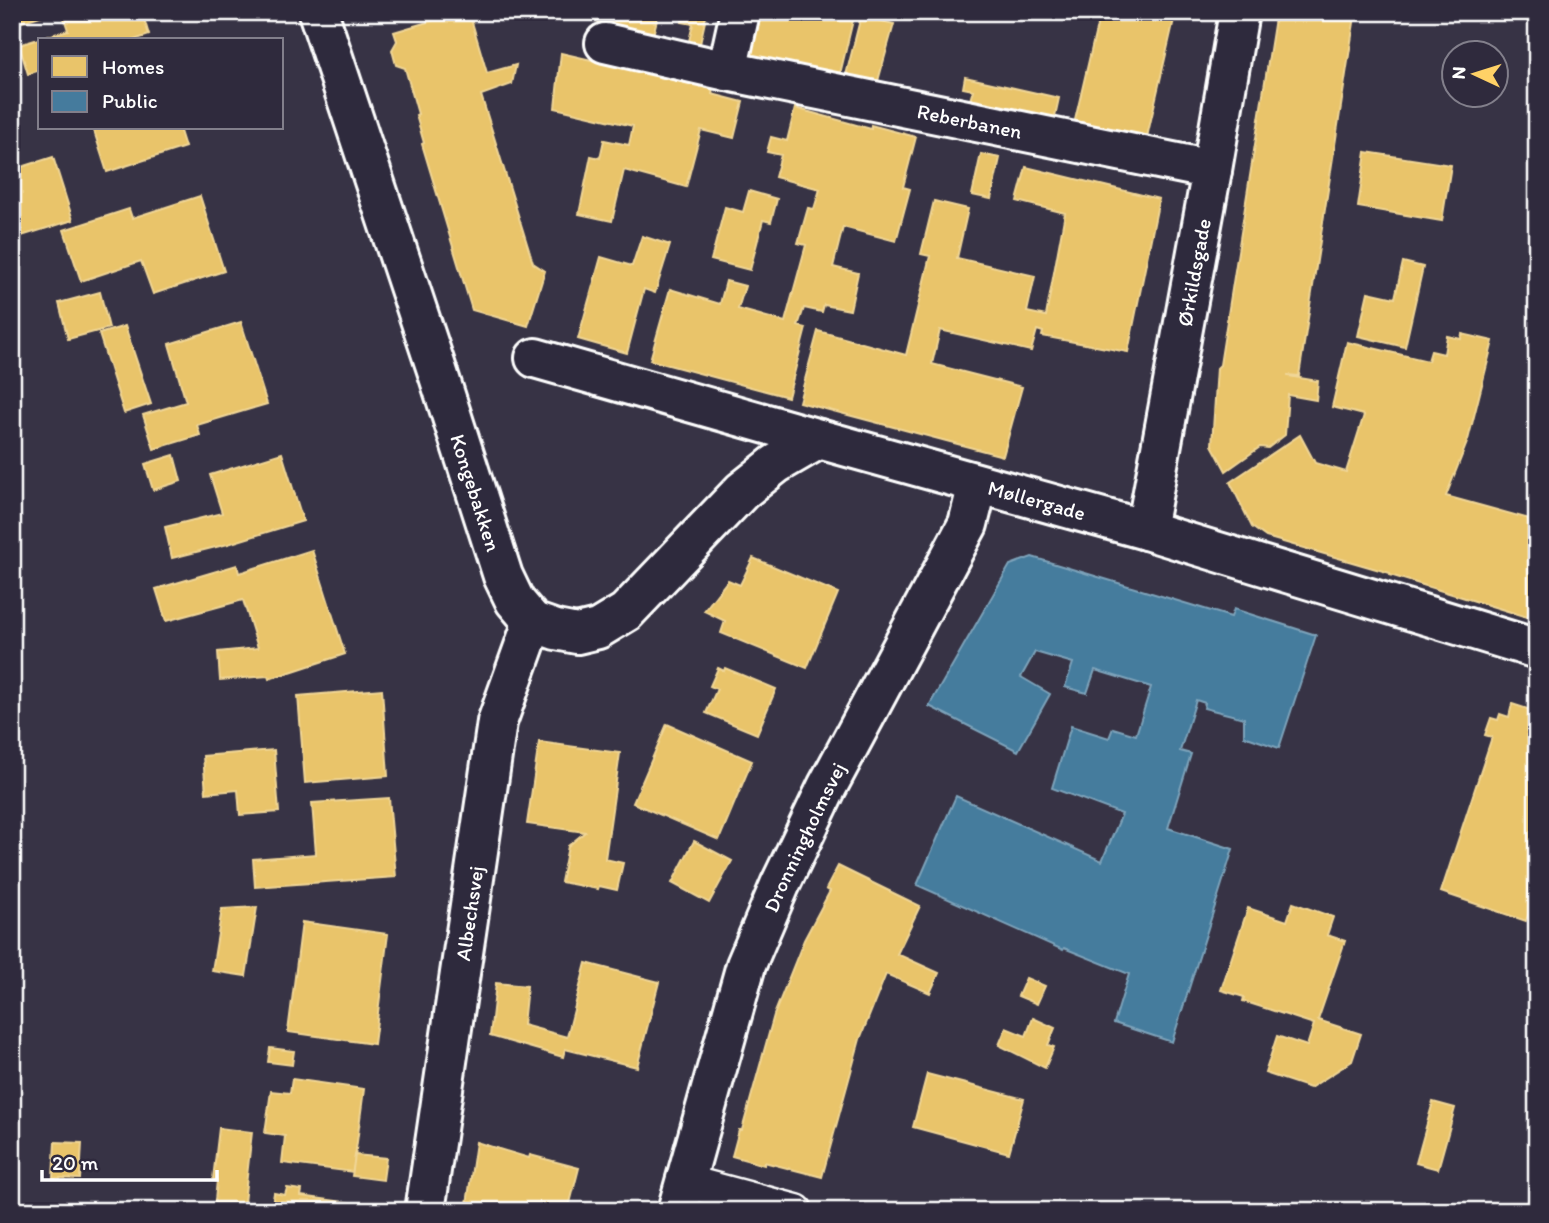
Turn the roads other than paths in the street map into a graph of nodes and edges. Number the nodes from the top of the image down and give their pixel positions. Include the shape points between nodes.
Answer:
1 (318, 12) edge
2 (740, 12) edge
3 (1239, 12) edge
4 (605, 43) dead end
5 (727, 71) junction
6 (1212, 170) junction
7 (536, 358) dead end
8 (819, 439) junction
9 (978, 484) junction
10 (1146, 530) junction
11 (533, 622) junction
12 (1537, 649) edge
13 (681, 1196) edge
14 (425, 1211) edge
15 (796, 1211) edge

1 - 11 street, Kongebakken via 503,576 514,601
2 - 5 street
3 - 6 street, Ørkildsgade
4 - 5 street, Reberbanen
5 - 6 street, Reberbanen
6 - 10 street, Ørkildsgade
7 - 8 street, Møllergade
8 - 9 street, Møllergade
8 - 11 street via 742,491 626,612 598,629 578,634
9 - 10 street, Møllergade
9 - 13 street, Dronningholmsvej via 968,524 827,787 746,965
10 - 12 street, Møllergade
11 - 14 street, Albechsvej via 497,722
13 - 15 lane

